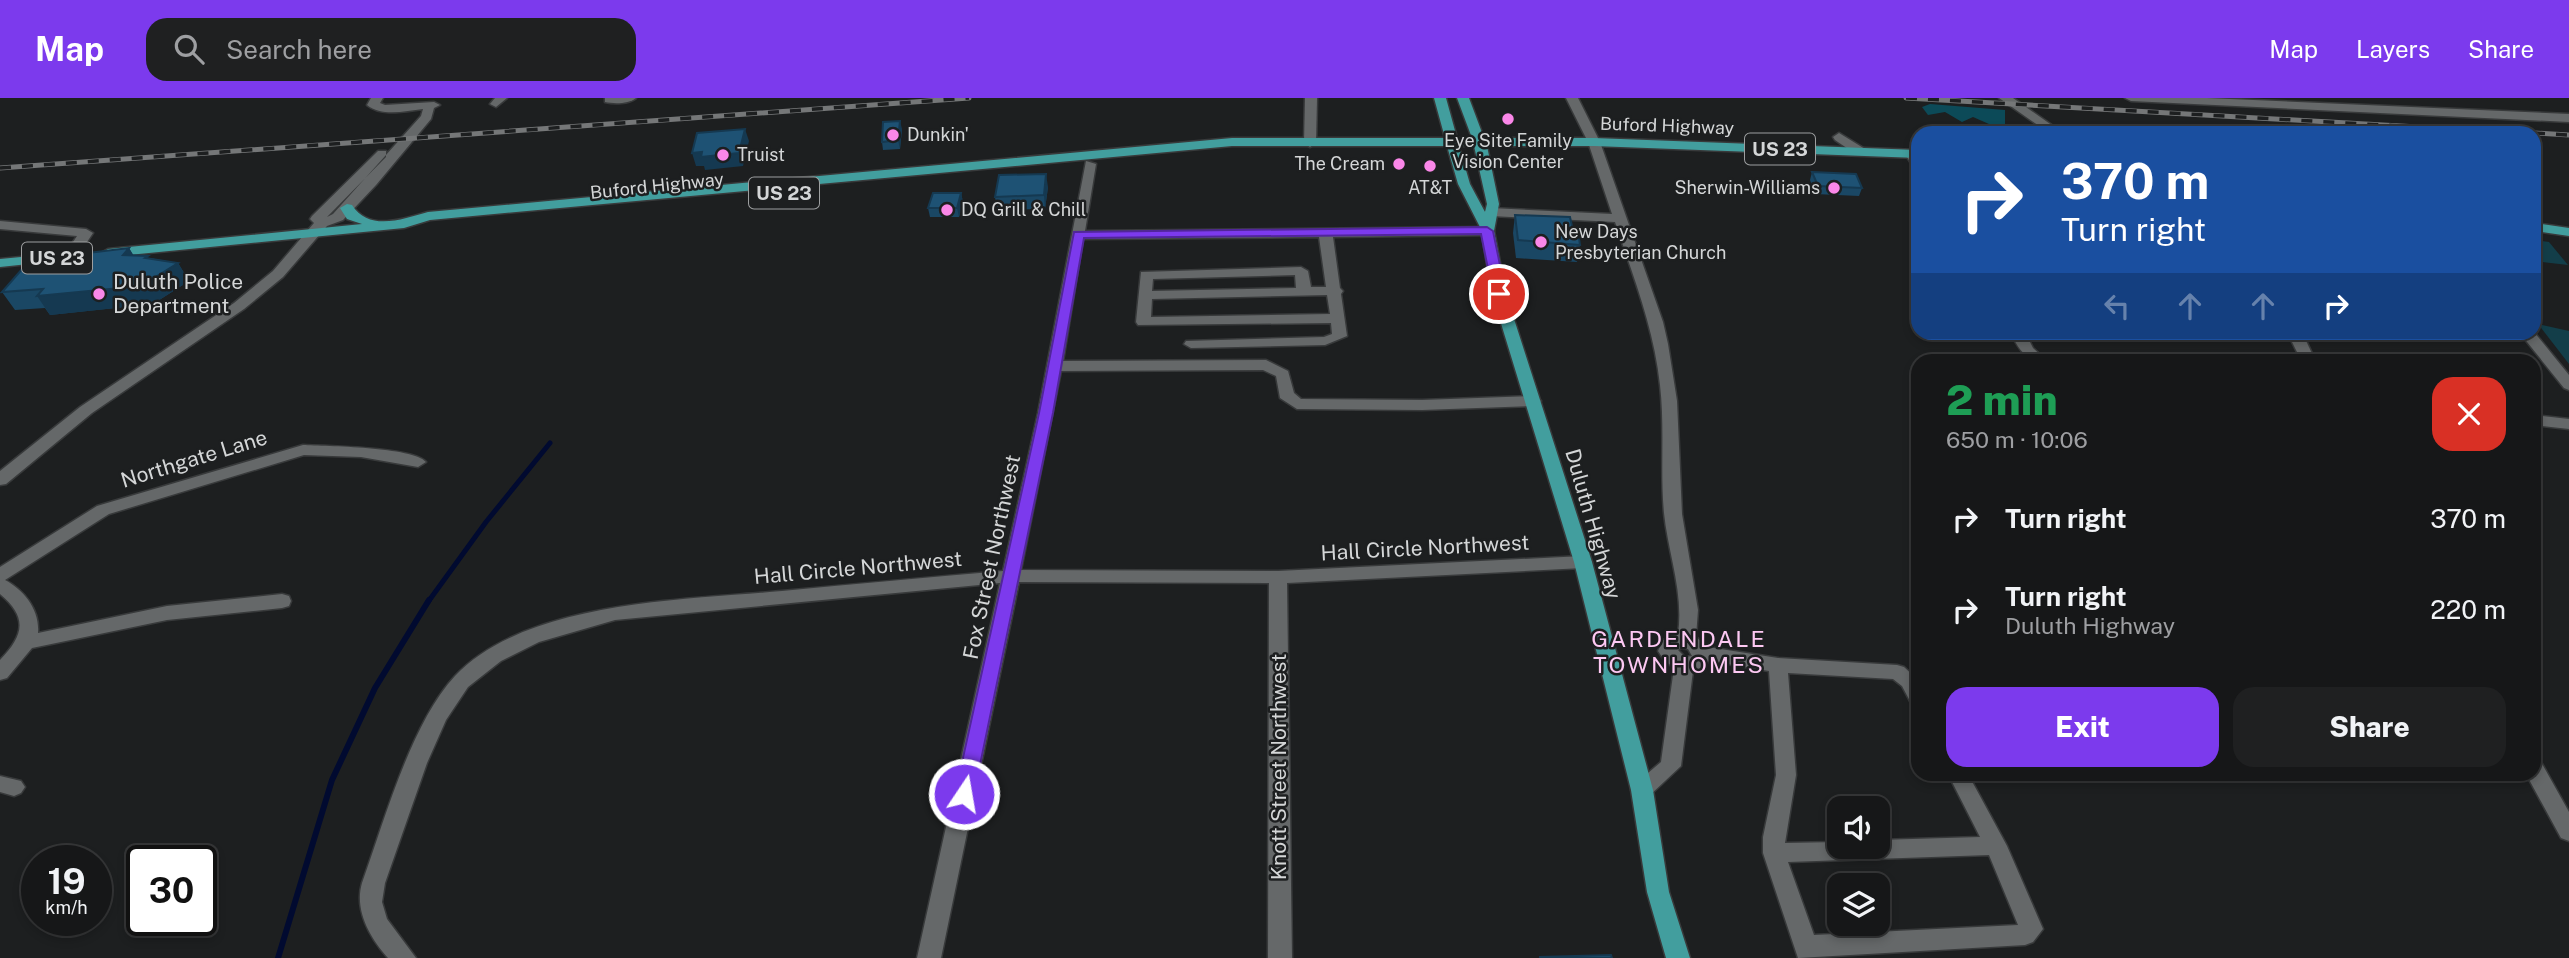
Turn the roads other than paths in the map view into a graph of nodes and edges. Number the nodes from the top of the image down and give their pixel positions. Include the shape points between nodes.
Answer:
1 (377, 98) edge
2 (630, 98) edge
3 (1311, 98) edge
4 (1440, 98) edge
5 (1463, 98) edge
6 (1572, 98) edge
7 (2005, 98) edge
8 (2131, 98) edge
9 (609, 100) edge
10 (434, 104) edge
11 (2569, 118) edge
12 (2047, 126) edge
13 (1839, 137) dead end
14 (1477, 141) junction
15 (1455, 142) junction
16 (1594, 142) junction
17 (1310, 143) junction
18 (1247, 144) junction
19 (1861, 152) junction
20 (1911, 157) edge
21 (1094, 158) junction
22 (868, 174) junction
23 (790, 192) junction
24 (675, 193) junction
25 (347, 208) junction
26 (625, 208) junction
27 (1491, 212) junction
28 (1619, 218) junction
29 (404, 224) junction
30 (0, 225) edge
31 (379, 227) junction
32 (318, 228) junction
33 (2541, 228) edge
34 (1487, 229) junction
35 (1325, 231) junction
36 (2569, 232) edge
37 (1078, 235) junction
38 (70, 257) junction
39 (0, 263) edge
40 (1336, 290) junction
41 (1339, 318) junction
42 (1210, 321) junction
43 (2532, 340) edge
44 (1210, 343) junction
45 (1191, 344) dead end
46 (1055, 366) junction
47 (2569, 385) edge
48 (1533, 401) junction
49 (2541, 421) edge
50 (2569, 425) edge
51 (418, 462) dead end
52 (0, 480) edge
53 (1583, 562) junction
54 (0, 575) edge
55 (1012, 576) junction
56 (1278, 577) junction
57 (0, 585) edge
58 (282, 601) dead end
59 (27, 642) junction
60 (1693, 659) junction
61 (1778, 665) junction
62 (0, 673) edge
63 (1911, 685) edge
64 (1962, 781) edge
65 (2541, 781) edge
66 (1642, 790) junction
67 (2569, 832) edge
68 (1996, 846) junction
69 (1774, 853) junction
70 (1808, 952) edge
71 (404, 958) edge
72 (929, 958) edge
73 (1280, 958) edge
74 (1678, 958) edge

1 - 10 street via 373,105 384,109
2 - 9 street
3 - 17 street
4 - 15 main road, Duluth Highway
5 - 14 main road, Duluth Highway
6 - 16 street
7 - 12 street
8 - 11 street
10 - 25 street
10 - 32 street via 416,116 328,207 317,219
13 - 19 street
14 - 15 main road, Buford Highway / US 23
14 - 16 main road, Buford Highway / US 23
14 - 27 main road, Duluth Highway via 1490,186
15 - 17 main road, Buford Highway / US 23
15 - 34 main road, Duluth Highway via 1464,184
16 - 19 main road, Buford Highway / US 23
16 - 28 street
17 - 18 main road, Buford Highway / US 23
18 - 21 main road, Buford Highway / US 23
18 - 21 main road, Buford Highway / US 23 via 1237,151
19 - 20 main road, Buford Highway / US 23
21 - 22 main road, Buford Highway / US 23
21 - 23 main road, Buford Highway / US 23 via 1001,172
21 - 37 street, Fox Street Northwest
22 - 23 main road via 800,186
22 - 24 main road, Buford Highway / US 23
23 - 26 main road, Buford Highway / US 23
24 - 26 main road
24 - 29 main road, Buford Highway / US 23 via 428,216
25 - 31 main road via 352,216
25 - 32 street
26 - 29 main road, Buford Highway / US 23 via 419,228
27 - 28 street
27 - 34 main road, Duluth Highway
28 - 60 street via 1663,351 1673,518 1690,622 1686,641 1698,647
29 - 31 main road, Buford Highway / US 23
30 - 38 street via 86,233
31 - 32 main road, Buford Highway / US 23
32 - 38 main road, Buford Highway / US 23
32 - 52 street via 278,274 239,306 86,410
33 - 36 main road
34 - 35 street
34 - 48 main road, Duluth Highway via 1501,301
35 - 37 street
35 - 40 street
37 - 46 street, Fox Street Northwest
38 - 39 main road, Buford Highway / US 23
40 - 41 street
40 - 42 street via 1145,295 1143,322
41 - 42 street
41 - 44 street via 1340,336 1325,341
42 - 44 street
43 - 47 street
44 - 45 street
46 - 48 street via 1266,365 1283,374 1286,395 1297,404
46 - 55 street, Fox Street Northwest
48 - 53 main road, Duluth Highway
49 - 50 street
51 - 54 street, Northgate Lane via 361,452 303,450 103,510
53 - 56 street, Hall Circle Northwest
53 - 66 main road, Duluth Highway
55 - 56 street, Hall Circle Northwest
55 - 71 street, Hall Circle Northwest via 615,613 561,626 502,651 461,682 438,715 371,895 374,918
55 - 72 street, Fox Street Northwest
56 - 73 street, Knott Street Northwest
57 - 59 street via 24,604
58 - 59 street via 167,613
59 - 62 street
60 - 61 street
60 - 66 street via 1671,766
61 - 63 street via 1897,672
61 - 69 street via 1786,775
64 - 68 street
65 - 67 street
66 - 74 main road, Duluth Highway via 1658,892
68 - 69 street
68 - 70 street via 2031,929 2025,935
69 - 70 street

